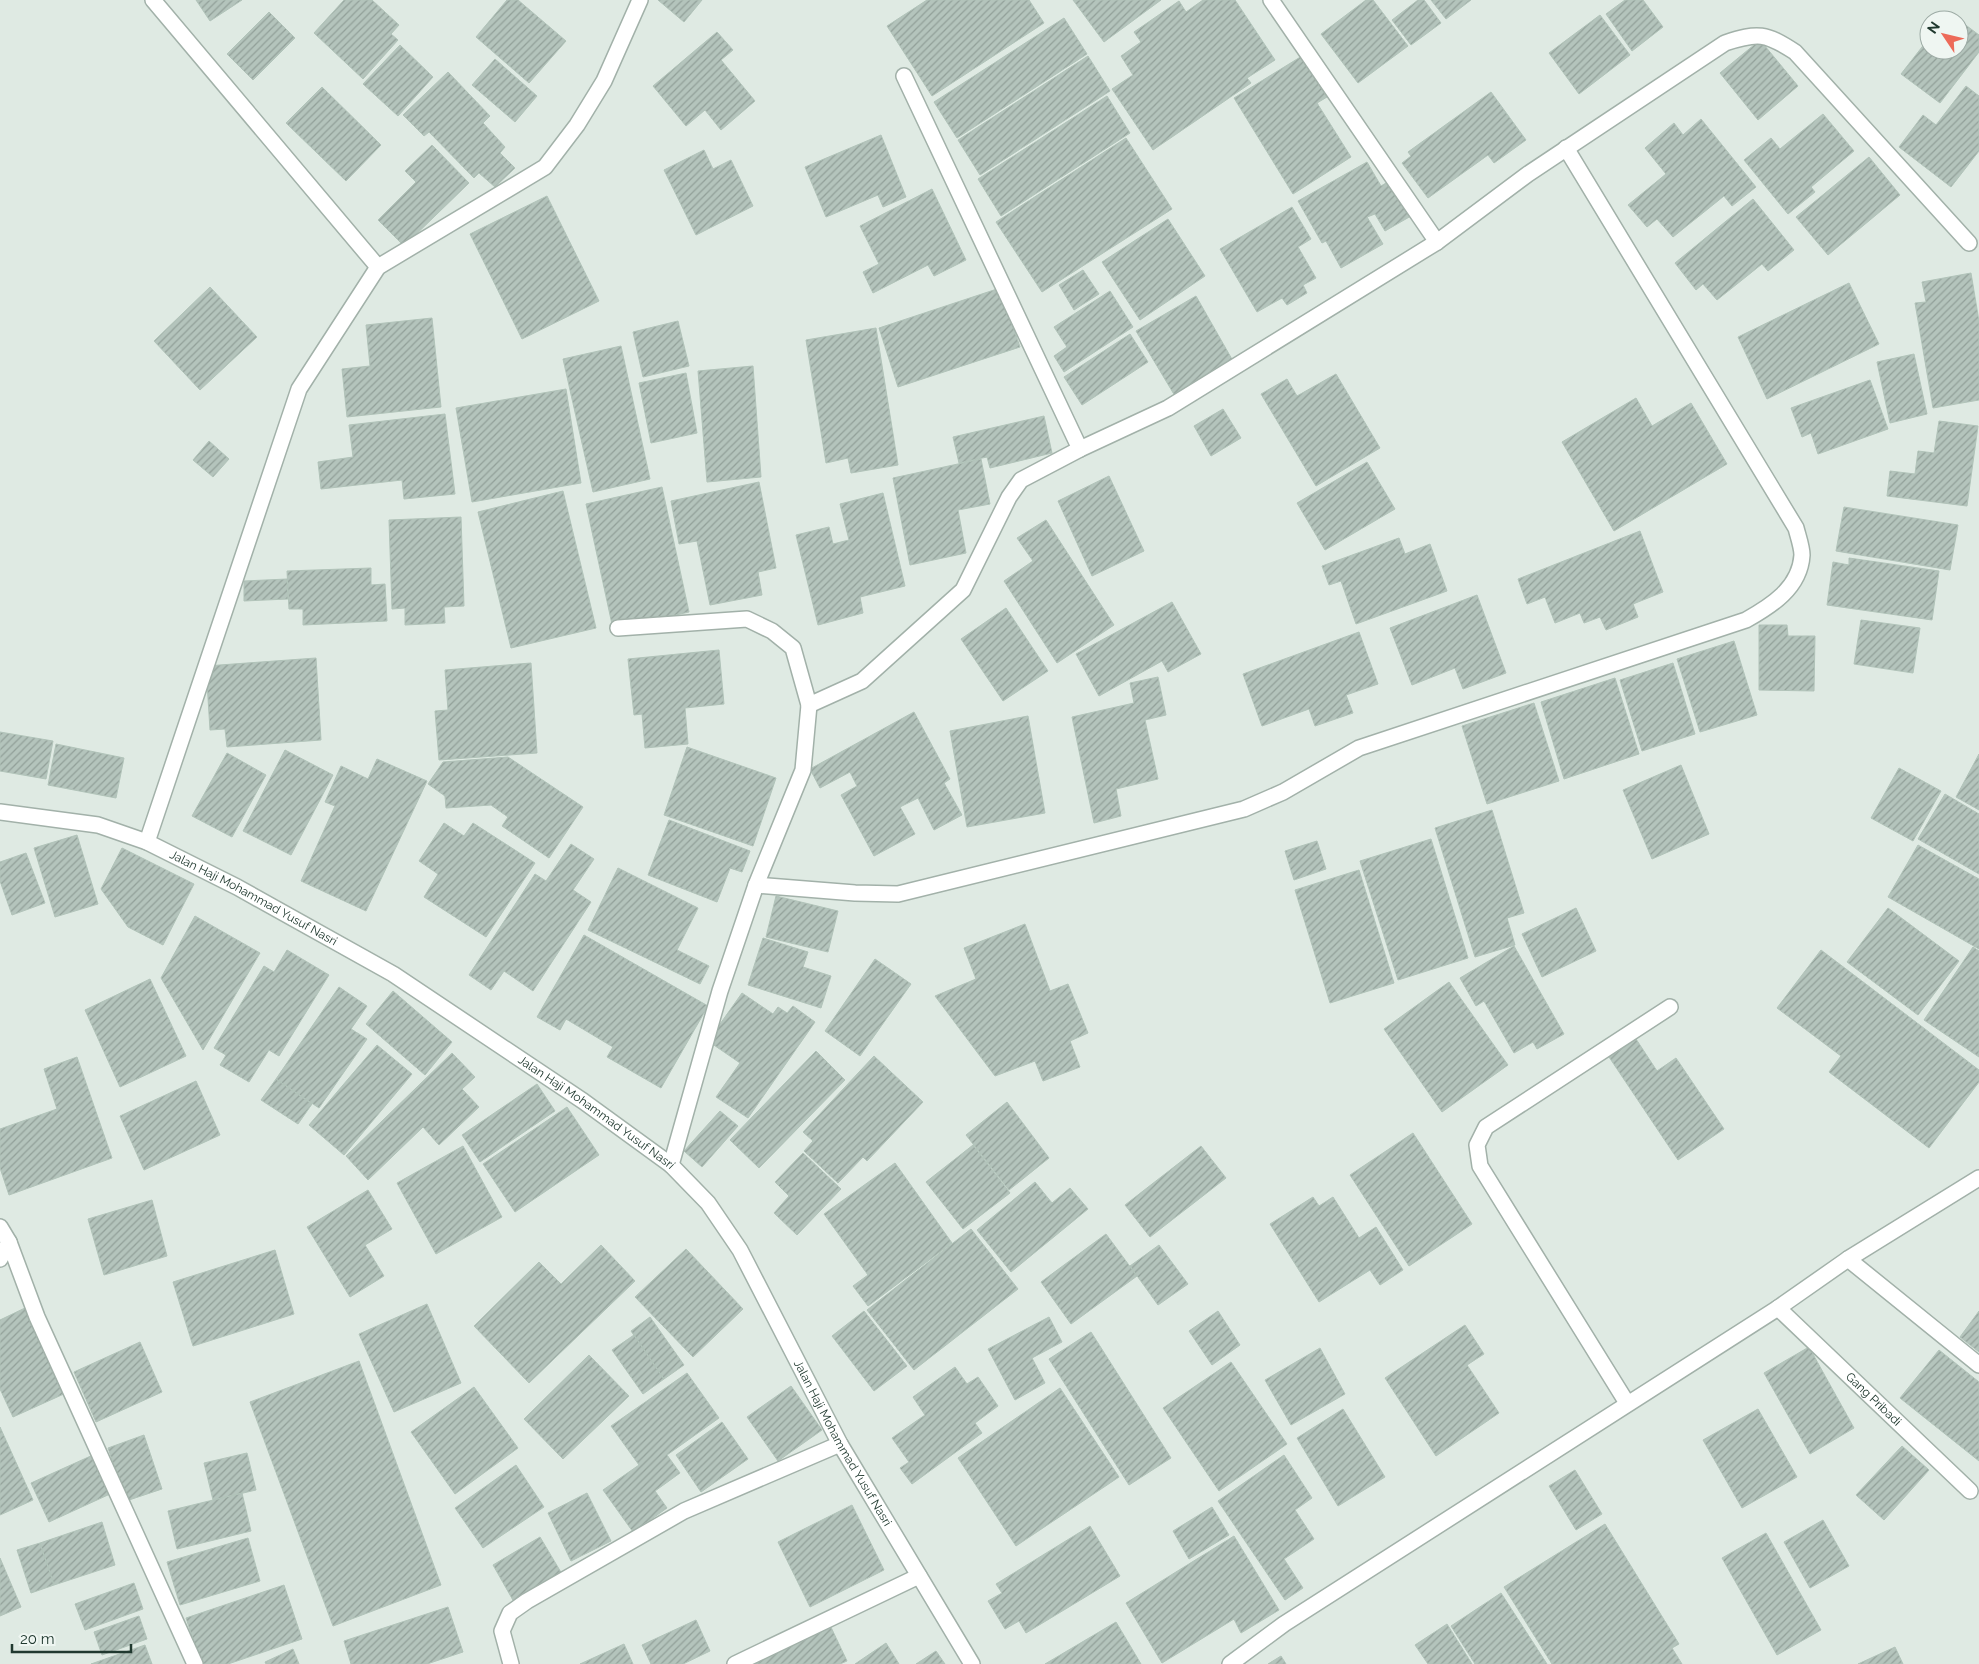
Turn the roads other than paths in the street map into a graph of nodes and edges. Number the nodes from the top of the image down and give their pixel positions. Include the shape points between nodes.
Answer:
1 (153, 0) edge
2 (640, 0) edge
3 (1271, 0) edge
4 (904, 76) dead end
5 (1566, 148) junction
6 (1437, 242) junction
7 (1969, 243) dead end
8 (378, 266) junction
9 (1080, 450) junction
10 (618, 628) dead end
11 (809, 705) junction
12 (0, 812) edge
13 (146, 842) junction
14 (756, 885) junction
15 (1670, 1007) dead end
16 (671, 1166) junction
17 (1979, 1178) edge
18 (0, 1227) edge
19 (9, 1242) junction
20 (0, 1259) edge
21 (1848, 1259) junction
22 (1778, 1308) junction
23 (1979, 1365) edge
24 (1627, 1403) junction
25 (840, 1444) junction
26 (1970, 1492) dead end
27 (919, 1576) junction
28 (195, 1664) edge
29 (511, 1664) edge
30 (735, 1664) edge
31 (972, 1664) edge
32 (1230, 1664) edge

1 - 8 street
2 - 8 street via 604,80 577,125 545,167
3 - 6 street
4 - 9 street
5 - 6 street
5 - 7 street via 1726,43 1750,35 1774,39 1795,52
5 - 14 street via 1796,528 1802,555 1794,582 1771,606 1746,620 1359,748 1283,792 1244,809 898,894
6 - 9 street via 1168,408
8 - 13 street via 299,389
9 - 11 street via 1021,480 1009,497 964,590 862,681
10 - 11 street via 747,619 772,631 793,648
11 - 14 street via 803,770
12 - 13 street, Jalan Haji Mohammad Yusuf Nasri via 98,825
13 - 16 street, Jalan Haji Mohammad Yusuf Nasri via 237,887 393,974 583,1101
14 - 16 street via 720,991
15 - 24 street via 1486,1127 1477,1146 1480,1166
16 - 25 street, Jalan Haji Mohammad Yusuf Nasri via 708,1203 740,1250
17 - 21 street
18 - 19 street
19 - 20 street
19 - 28 street via 37,1317
21 - 22 street
21 - 23 street
22 - 24 street
22 - 26 street, Gang Pribadi
24 - 32 street via 1284,1624
25 - 27 street, Jalan Haji Mohammad Yusuf Nasri
25 - 29 street via 684,1511 527,1601 510,1613 502,1631
27 - 30 street
27 - 31 street, Jalan Haji Mohammad Yusuf Nasri

